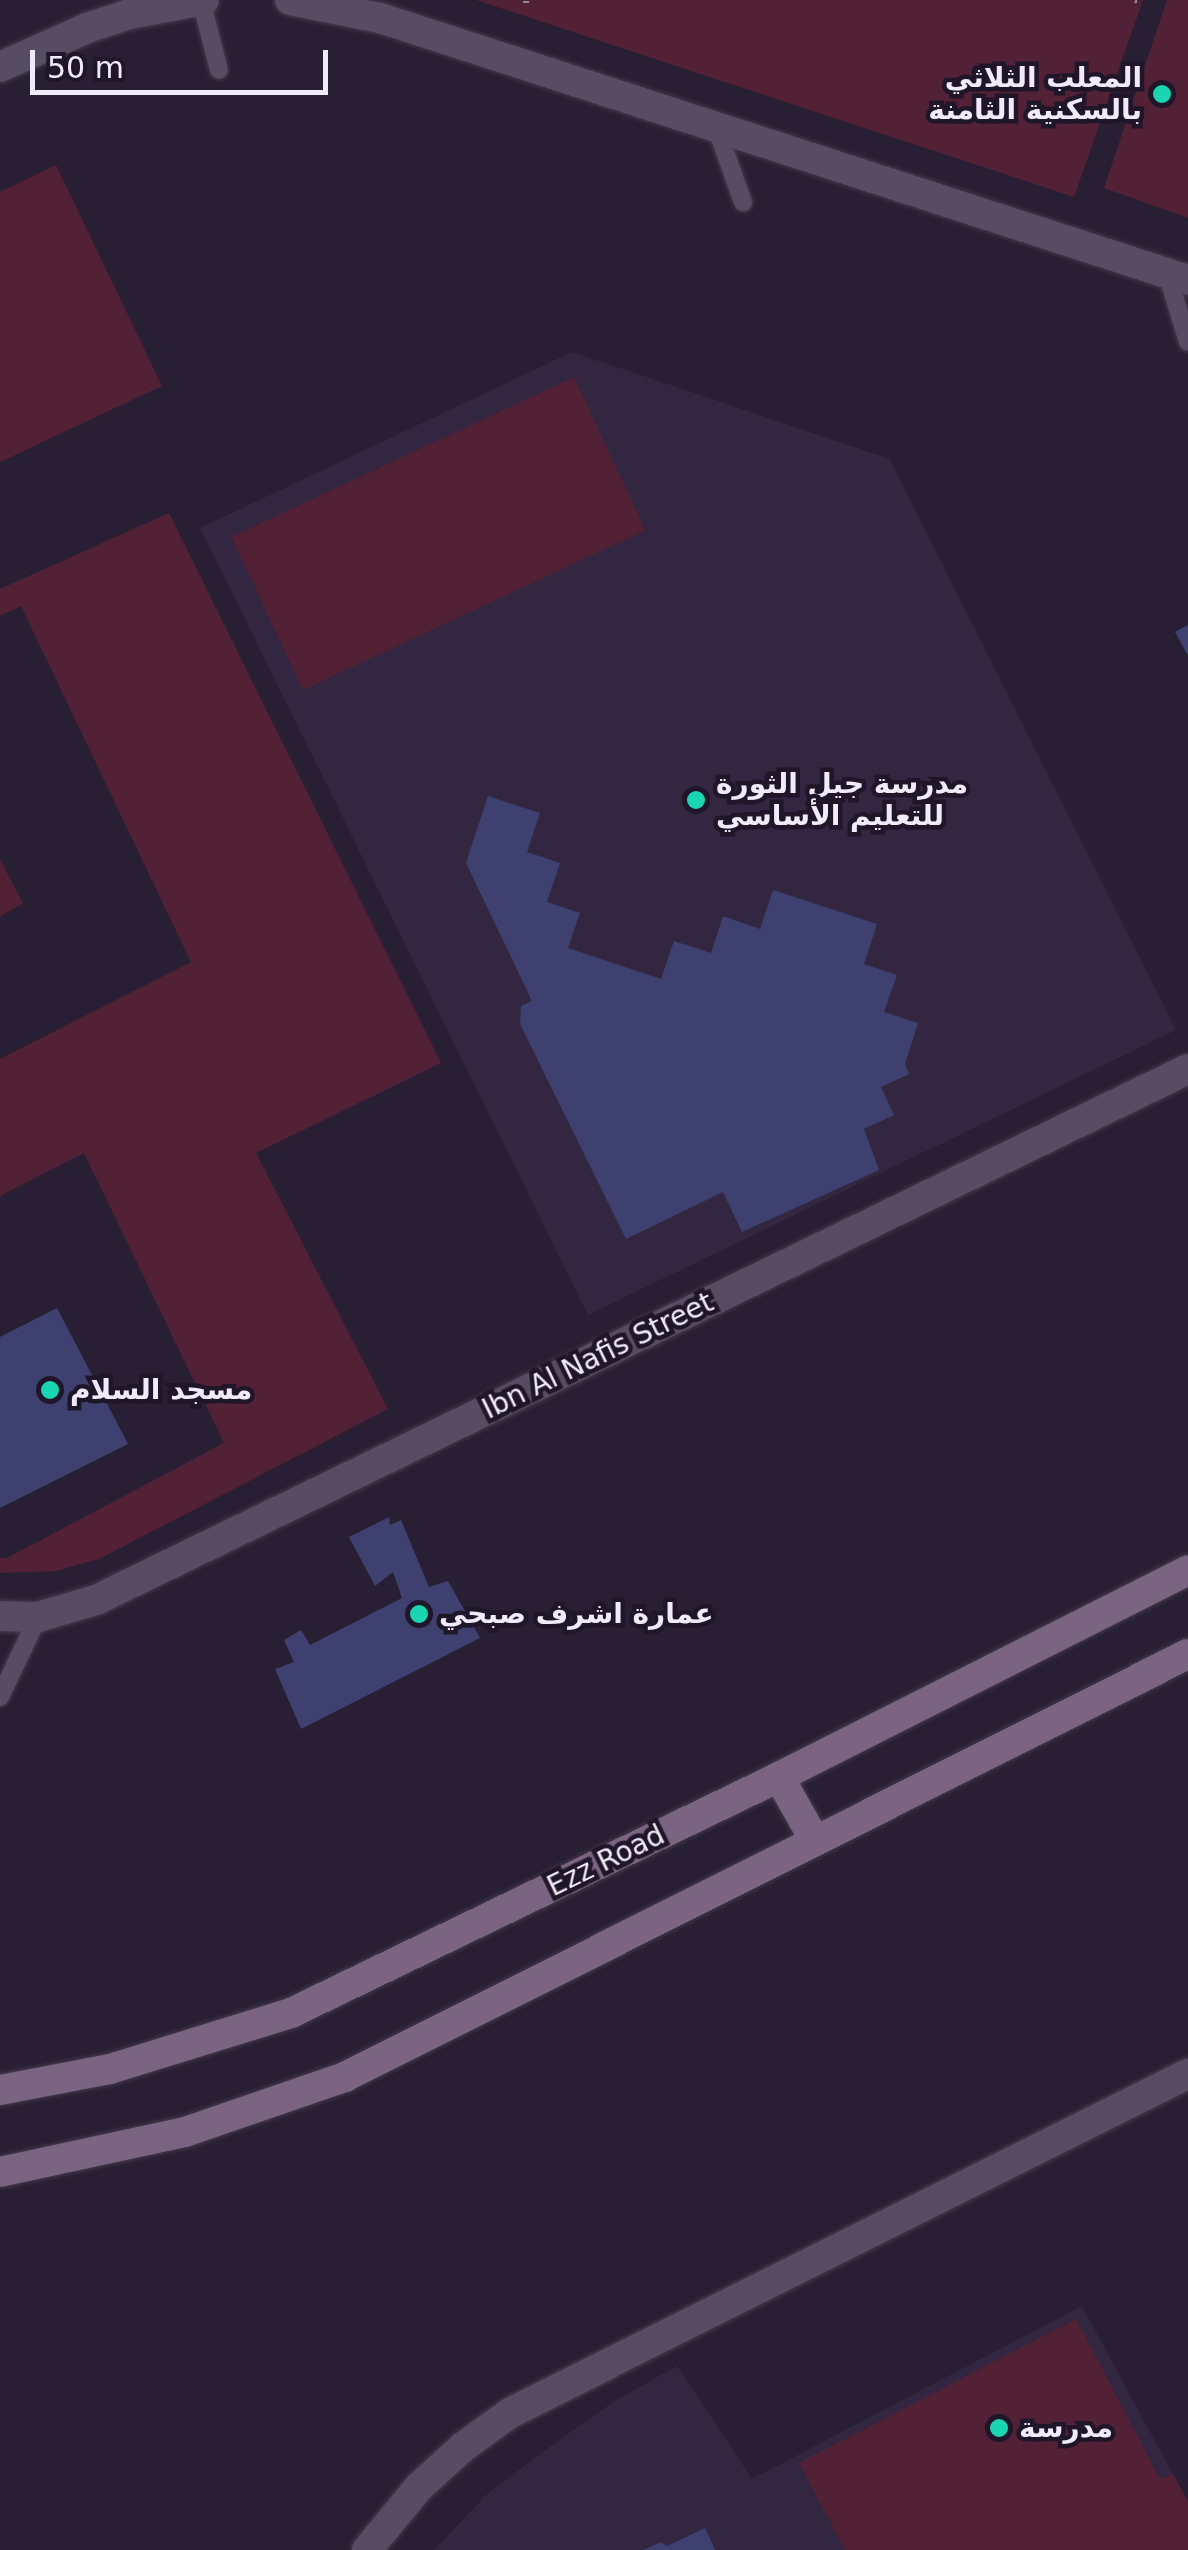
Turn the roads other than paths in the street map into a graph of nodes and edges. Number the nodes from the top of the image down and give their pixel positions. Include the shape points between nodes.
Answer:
1 (203, 0) edge
2 (290, 0) edge
3 (0, 67) edge
4 (219, 70) dead end
5 (716, 127) junction
6 (743, 202) dead end
7 (1178, 277) edge
8 (1188, 342) edge
9 (1188, 1069) edge
10 (1188, 1570) edge
11 (0, 1616) edge
12 (38, 1617) junction
13 (1188, 1654) edge
14 (0, 1696) edge
15 (779, 1777) junction
16 (816, 1840) junction
17 (1188, 2074) edge
18 (0, 2090) edge
19 (0, 2172) edge
20 (368, 2550) edge

1 - 3 street via 87,28
1 - 4 lane
2 - 5 street via 380,18
5 - 6 lane
5 - 7 street
7 - 8 lane
9 - 12 street, Ibn Al Nafis Street via 96,1600
10 - 15 street, Ezz Road
11 - 12 street, Ibn Al Nafis Street
12 - 14 lane
13 - 16 street
15 - 16 street
15 - 18 street, Ezz Road via 292,2013 110,2069
16 - 19 street via 346,2077 185,2132
17 - 20 street via 510,2413 419,2487

